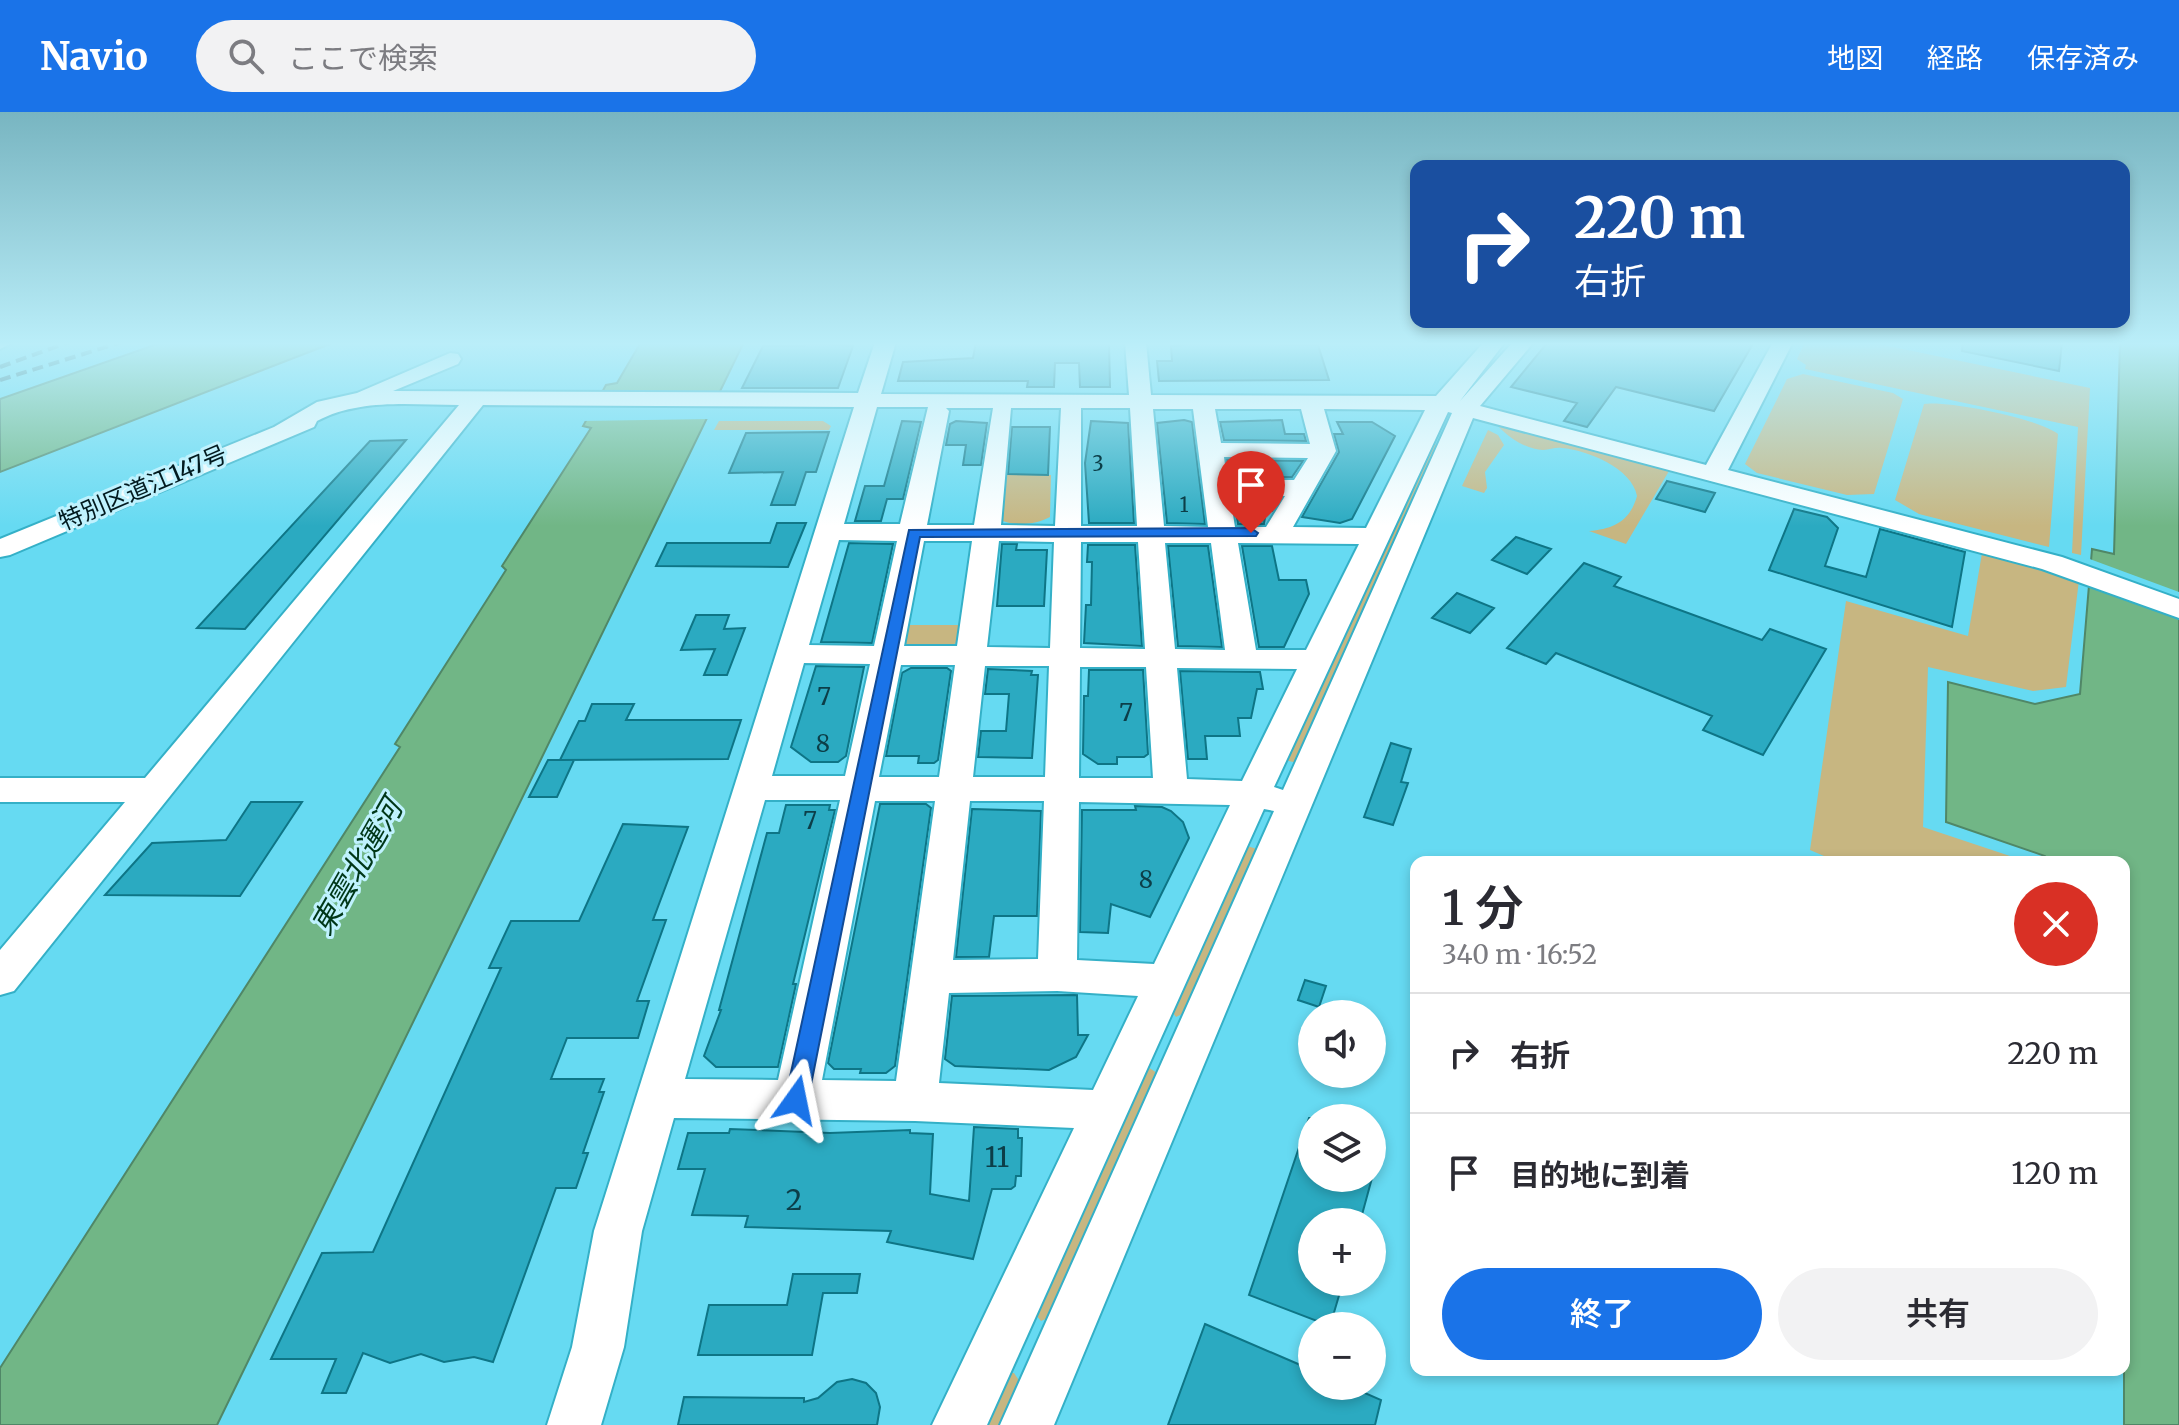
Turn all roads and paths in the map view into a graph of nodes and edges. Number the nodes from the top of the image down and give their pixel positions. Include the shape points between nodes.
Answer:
1 (340, 403) edge
2 (408, 403) edge
3 (1450, 403) edge
4 (1453, 403) edge
5 (1751, 403) edge
6 (1142, 405) junction
7 (864, 406) junction
8 (470, 407) junction
9 (1447, 408) junction
10 (1312, 409) junction
11 (1071, 410) junction
12 (1204, 410) junction
13 (937, 411) junction
14 (1002, 411) junction
15 (285, 428) junction
16 (1210, 450) junction
17 (1324, 451) junction
18 (1714, 473) junction
19 (1217, 488) junction
20 (1303, 488) junction
21 (988, 531) junction
22 (828, 532) junction
23 (1277, 532) junction
24 (914, 533) junction
25 (1069, 533) junction
26 (1224, 533) junction
27 (1152, 534) junction
28 (1377, 536) junction
29 (0, 549) edge
30 (2082, 569) junction
31 (2179, 600) edge
32 (2179, 609) edge
33 (793, 654) junction
34 (888, 655) junction
35 (971, 656) junction
36 (1065, 657) junction
37 (1160, 658) junction
38 (1242, 659) junction
39 (1318, 660) junction
40 (753, 788) junction
41 (861, 788) junction
42 (954, 789) junction
43 (0, 790) edge
44 (153, 790) junction
45 (1062, 790) junction
46 (1171, 790) junction
47 (1253, 794) junction
48 (1293, 805) junction
49 (1057, 975) junction
50 (932, 977) junction
51 (0, 979) edge
52 (1166, 981) junction
53 (657, 1098) junction
54 (796, 1100) junction
55 (915, 1101) junction
56 (1105, 1110) junction
57 (574, 1425) edge
58 (959, 1425) edge
59 (1027, 1425) edge

1 - 15 street, 特別区道江147号
2 - 8 street, 特別区道江147号
3 - 9 street
4 - 9 street
5 - 18 street
6 - 7 street
6 - 9 street
6 - 11 street
6 - 12 street
6 - 27 street
7 - 8 street, 特別区道江147号
7 - 13 street
7 - 22 street
8 - 15 street, 特別区道江147号 via 363,409
8 - 44 street
9 - 10 street
9 - 18 street
9 - 28 street
9 - 48 street
10 - 12 street
10 - 17 street
11 - 14 street
11 - 25 street
12 - 16 street
13 - 14 street
13 - 24 street
14 - 21 street
15 - 29 street, 特別区道江147号
16 - 17 street
16 - 19 street
17 - 20 street
18 - 30 street
19 - 20 street
19 - 26 street
20 - 23 street
21 - 24 street
21 - 25 street
21 - 35 street
22 - 24 street
22 - 33 street
23 - 26 street
23 - 28 street
24 - 34 street
25 - 27 street
25 - 36 street
26 - 27 street
26 - 38 street
27 - 37 street
28 - 39 street
30 - 31 street
30 - 32 street
33 - 34 street
33 - 40 street
34 - 35 street
34 - 41 street
35 - 36 street
35 - 42 street
36 - 37 street
36 - 45 street
37 - 38 street
37 - 46 street
38 - 39 street
39 - 47 street
40 - 41 street
40 - 53 street
41 - 42 street
41 - 54 street
42 - 45 street
42 - 50 street
43 - 44 street
44 - 51 street
45 - 46 street
45 - 49 street
46 - 47 street
47 - 48 street
47 - 52 street
48 - 59 street
49 - 50 street
49 - 52 street
50 - 55 street
52 - 56 street
53 - 54 street
53 - 57 street via 618,1231 598,1347
54 - 55 street
55 - 56 street
56 - 58 street

